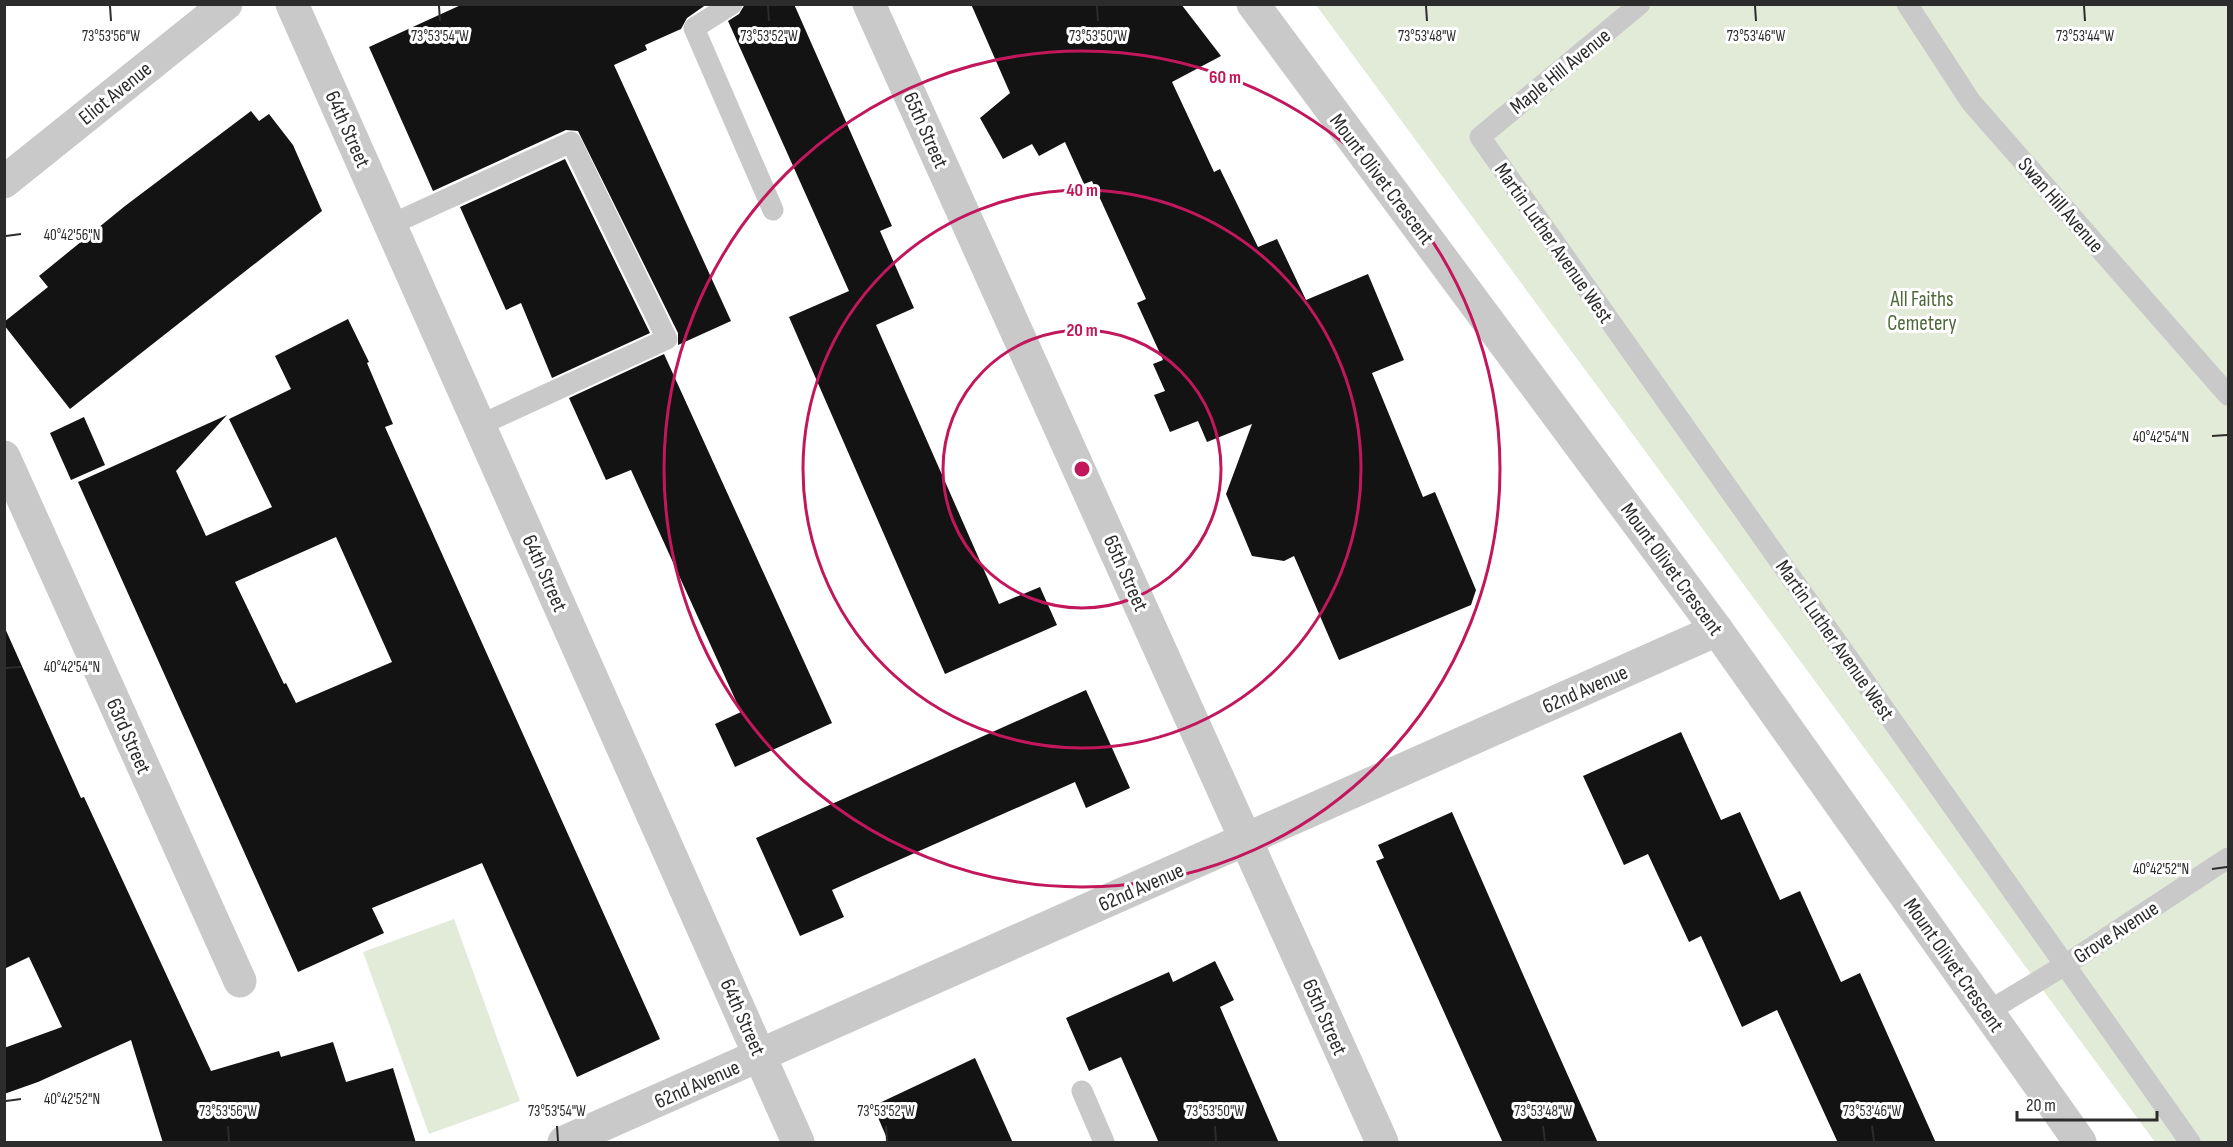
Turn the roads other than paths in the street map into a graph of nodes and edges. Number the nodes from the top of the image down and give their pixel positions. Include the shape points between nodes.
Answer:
1 (226, 4) edge
2 (292, 4) edge
3 (732, 4) edge
4 (869, 4) edge
5 (1253, 4) edge
6 (1640, 4) edge
7 (1907, 4) edge
8 (1480, 137) joint
9 (4, 182) edge
10 (772, 210) dead end
11 (390, 225) junction
12 (2229, 395) edge
13 (480, 425) junction
14 (4, 457) edge
15 (1717, 630) junction
16 (1246, 841) junction
17 (2229, 858) edge
18 (2065, 965) junction
19 (240, 981) dead end
20 (1987, 1012) junction
21 (760, 1056) junction
22 (1082, 1091) dead end
23 (564, 1143) edge
24 (798, 1143) edge
25 (1104, 1143) edge
26 (1382, 1143) edge
27 (2080, 1143) edge
28 (2190, 1143) edge

1 - 9 street, Eliot Avenue
2 - 11 street, 64th Street
3 - 10 lane via 694,28
4 - 16 street, 65th Street
5 - 15 street, Mount Olivet Crescent
6 - 8 lane, Maple Hill Avenue
7 - 12 lane, Swan Hill Avenue via 1971,102
8 - 18 lane, Martin Luther Avenue West
11 - 13 street, 64th Street
11 - 13 lane via 571,142 667,339
13 - 21 street, 64th Street
14 - 19 street, 63rd Street
15 - 16 street, 62nd Avenue
15 - 20 street, Mount Olivet Crescent
16 - 21 street, 62nd Avenue
16 - 26 street, 65th Street
17 - 18 lane, Grove Avenue
18 - 20 lane, Grove Avenue
18 - 28 lane, Martin Luther Avenue West
20 - 27 street, Mount Olivet Crescent
21 - 23 street, 62nd Avenue
21 - 24 street, 64th Street
22 - 25 lane

